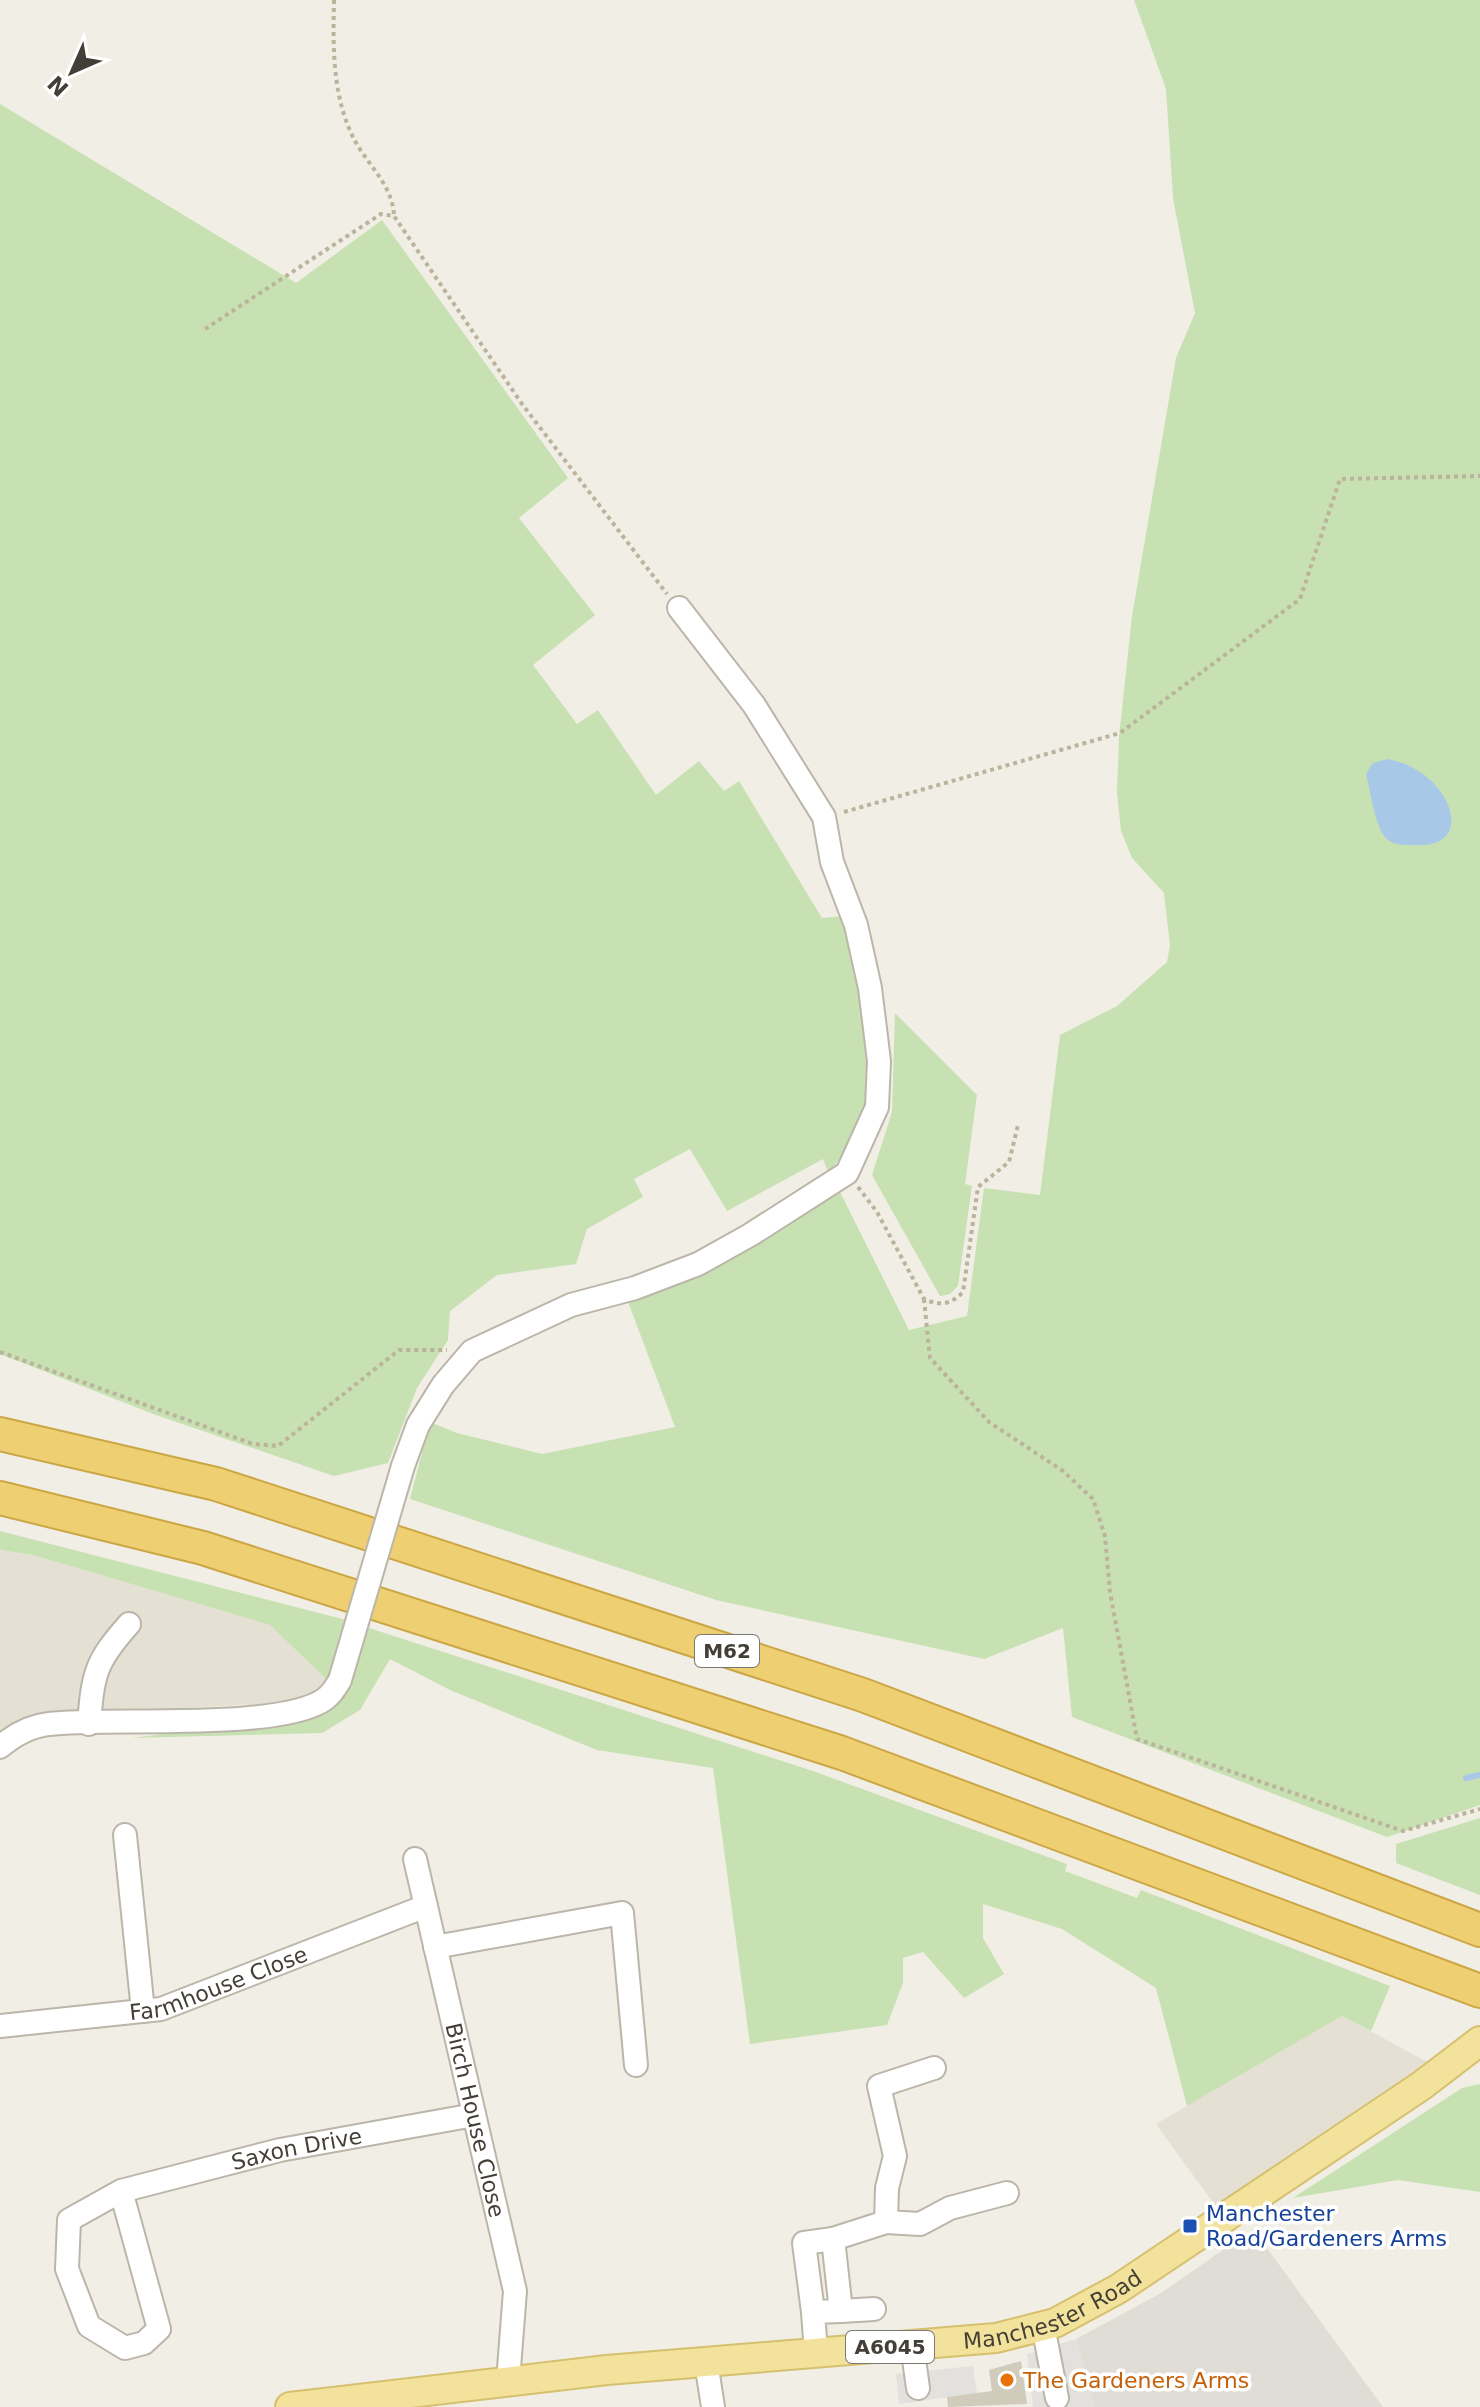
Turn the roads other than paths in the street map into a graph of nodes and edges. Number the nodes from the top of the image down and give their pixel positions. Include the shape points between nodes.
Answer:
1 (679, 608) road end
2 (0, 1434) edge
3 (0, 1498) edge
4 (129, 1624) dead end
5 (89, 1724) junction
6 (0, 1747) edge
7 (125, 1835) dead end
8 (415, 1859) dead end
9 (426, 1906) junction
10 (1480, 1930) edge
11 (435, 1947) junction
12 (1480, 1991) edge
13 (143, 2011) junction
14 (0, 2026) edge
15 (1476, 2052) edge
16 (636, 2065) dead end
17 (934, 2068) dead end
18 (474, 2115) junction
19 (121, 2191) junction
20 (1007, 2193) dead end
21 (886, 2222) junction
22 (833, 2239) junction
23 (874, 2309) dead end
24 (841, 2311) junction
25 (813, 2312) junction
26 (1043, 2326) junction
27 (912, 2345) junction
28 (816, 2353) junction
29 (706, 2362) junction
30 (508, 2381) junction
31 (918, 2388) dead end
32 (1057, 2398) dead end
33 (360, 2403) edge
34 (290, 2407) edge
35 (713, 2407) edge

1 - 5 street, bridge via 754,705 824,817 832,862 856,925 879,1061 877,1107 847,1173 698,1264 571,1305 472,1351 418,1425 340,1680 325,1699 293,1711
2 - 10 highway, M62 via 216,1484 863,1695
3 - 12 highway via 203,1548 842,1753
4 - 5 street via 107,1649 93,1677
5 - 6 street via 47,1724 16,1733
7 - 13 street
8 - 9 street, Birch House Close
9 - 11 street, Birch House Close
9 - 13 street, Farmhouse Close via 161,2009
11 - 16 street via 622,1913
11 - 18 street, Birch House Close
13 - 14 street, Farmhouse Close
15 - 26 main road, Manchester Road / A6045 via 1118,2289
17 - 21 street via 879,2086 895,2156
18 - 19 street, Saxon Drive via 280,2150
18 - 30 street, Birch House Close via 515,2291
19 - 19 street, Saxon Drive via 69,2220 67,2269 89,2326 125,2348 144,2343 159,2329
20 - 21 street via 958,2205 920,2224
21 - 22 street
22 - 24 street
22 - 25 street via 804,2243
23 - 24 street
24 - 25 street
25 - 28 street
26 - 27 main road, Manchester Road / A6045 via 996,2338
26 - 32 street
27 - 28 main road, Manchester Road / A6045
27 - 31 street
28 - 29 main road, Manchester Road / A6045
29 - 30 main road, Manchester Road / A6045
29 - 35 street
30 - 33 main road, Manchester Road / A6045
33 - 34 main road, Manchester Road / A6045

